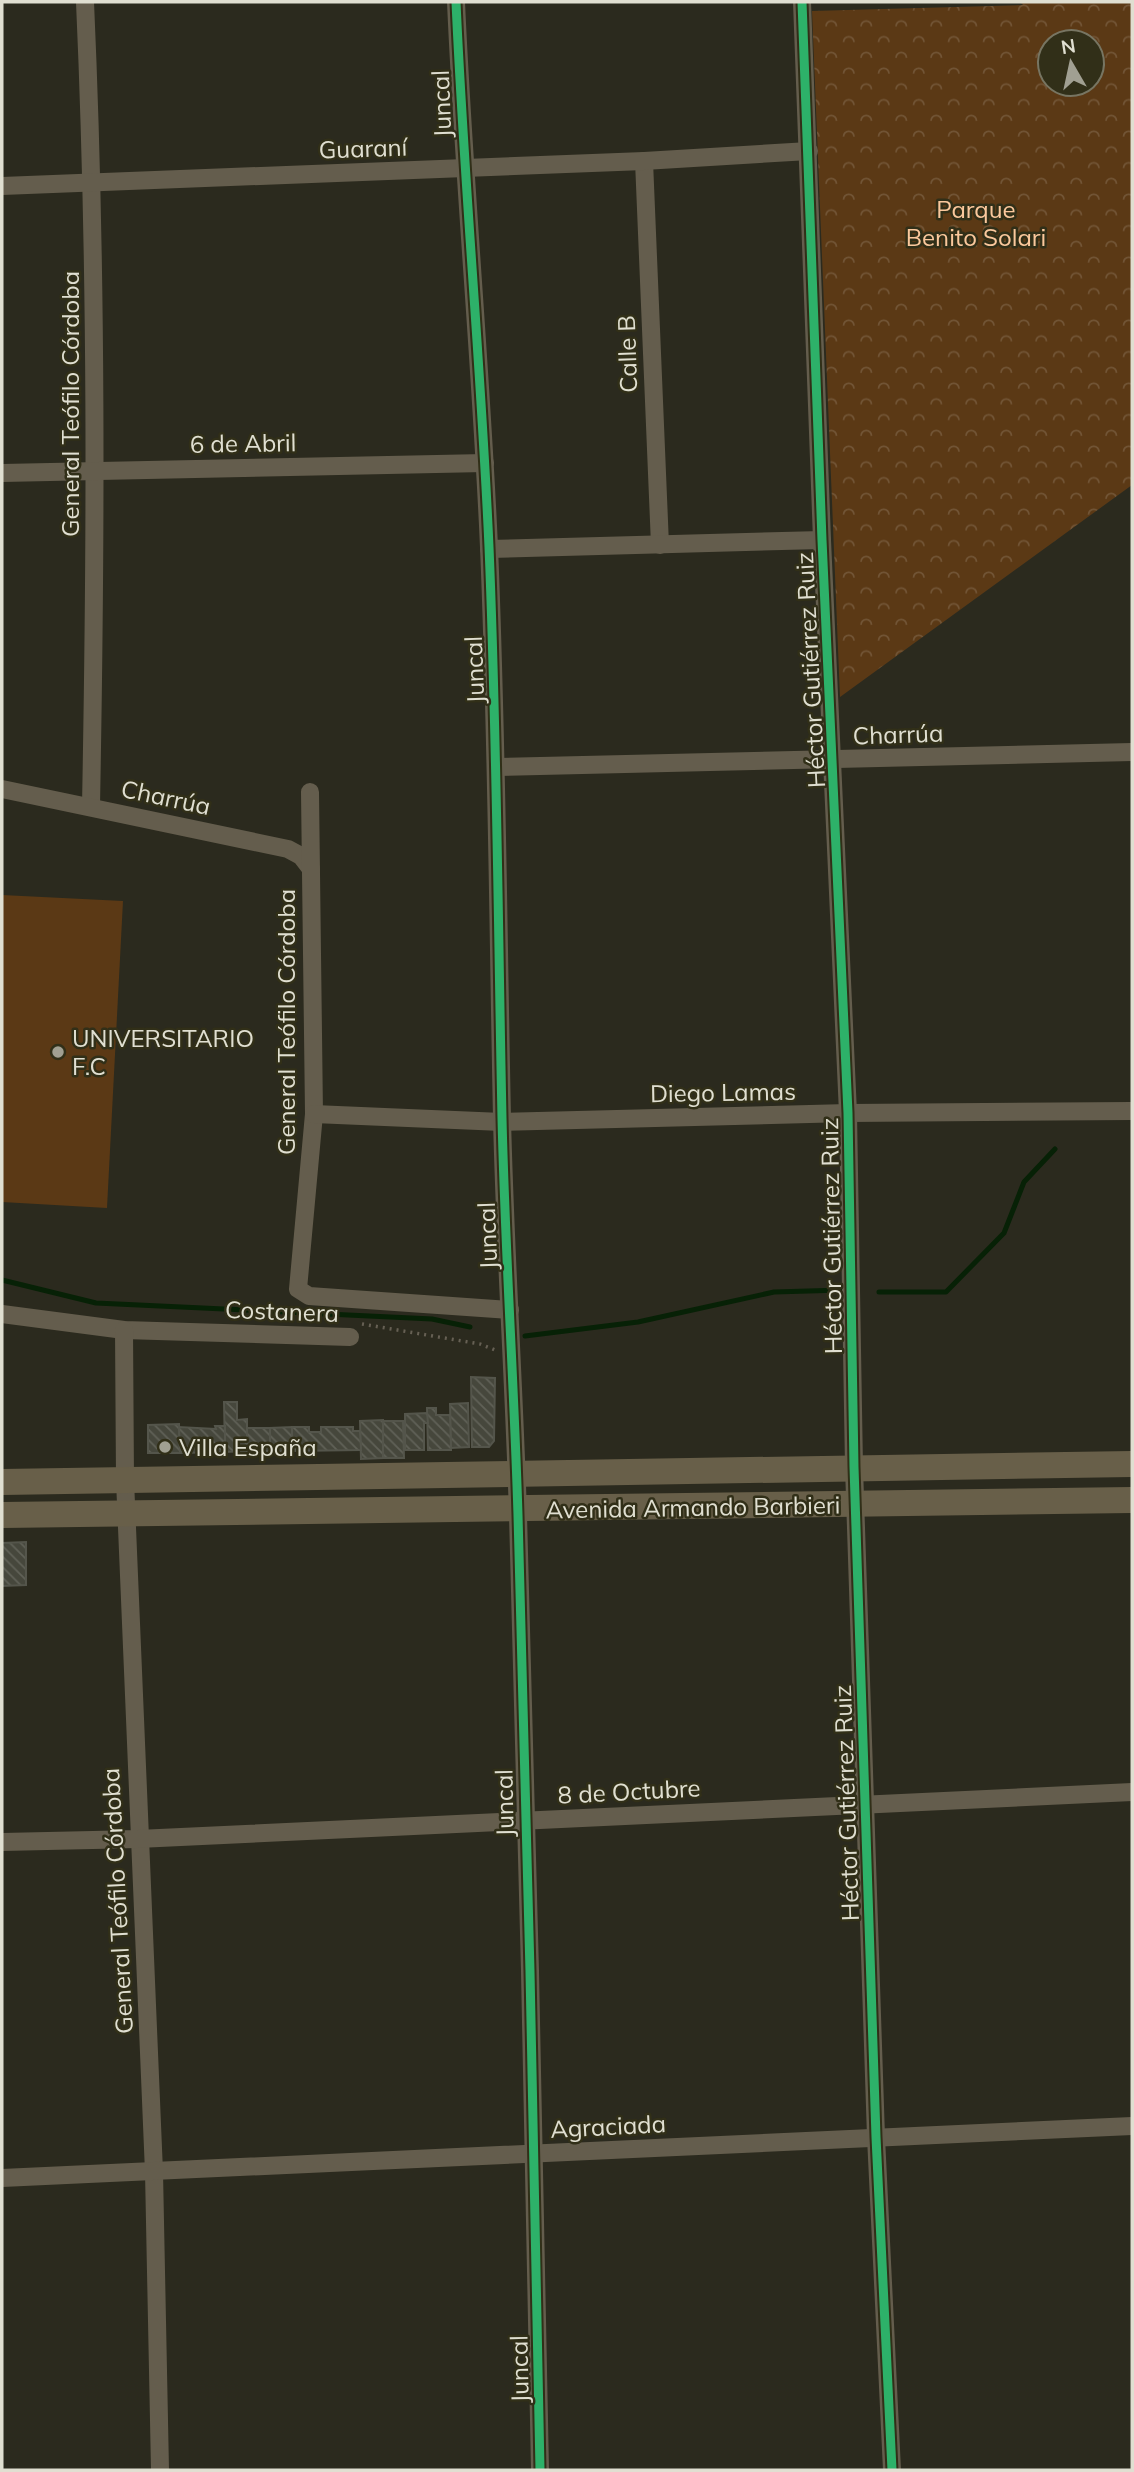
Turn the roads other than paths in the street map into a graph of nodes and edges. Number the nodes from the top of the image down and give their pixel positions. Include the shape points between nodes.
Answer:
1 (85, 2) edge
2 (456, 2) edge
3 (802, 2) edge
4 (809, 152) junction
5 (644, 162) junction
6 (463, 169) junction
7 (93, 182) junction
8 (2, 186) edge
9 (485, 463) junction
10 (97, 470) junction
11 (2, 473) edge
12 (822, 540) junction
13 (660, 545) junction
14 (489, 549) junction
15 (1132, 752) edge
16 (834, 760) junction
17 (498, 767) junction
18 (2, 789) edge
19 (310, 792) dead end
20 (91, 806) junction
21 (311, 869) junction
22 (1132, 1111) edge
23 (848, 1113) junction
24 (314, 1114) junction
25 (502, 1122) junction
26 (510, 1310) junction
27 (2, 1314) edge
28 (124, 1330) junction
29 (350, 1338) road end
30 (1132, 1464) edge
31 (854, 1467) junction
32 (516, 1473) junction
33 (125, 1480) junction
34 (2, 1482) edge
35 (1132, 1500) edge
36 (856, 1506) junction
37 (518, 1509) junction
38 (127, 1513) junction
39 (2, 1515) edge
40 (1132, 1792) edge
41 (866, 1802) junction
42 (524, 1821) junction
43 (138, 1839) junction
44 (2, 1842) edge
45 (1132, 2126) edge
46 (876, 2137) junction
47 (536, 2154) junction
48 (154, 2172) junction
49 (2, 2178) edge
50 (160, 2470) edge
51 (540, 2470) edge
52 (891, 2470) edge

1 - 7 street, General Teófilo Córdoba
2 - 6 street, Juncal
3 - 4 street, Héctor Gutiérrez Ruiz
4 - 5 street, Guaraní
4 - 12 street, Héctor Gutiérrez Ruiz
5 - 6 street, Guaraní
5 - 13 street, Calle B
6 - 7 street, Guaraní
6 - 9 street, Juncal
7 - 8 street, Guaraní
7 - 10 street, General Teófilo Córdoba
9 - 10 street, 6 de Abril
9 - 14 street, Juncal
10 - 11 street, 6 de Abril
10 - 20 street, General Teófilo Córdoba
12 - 13 street
12 - 16 street, Héctor Gutiérrez Ruiz
13 - 14 street
14 - 17 street, Juncal
15 - 16 street, Charrúa
16 - 17 street, Charrúa
16 - 23 street, Héctor Gutiérrez Ruiz
17 - 25 street, Juncal
18 - 20 street, Charrúa
19 - 21 street, General Teófilo Córdoba
20 - 21 street, Charrúa via 288,849
21 - 24 street, General Teófilo Córdoba
22 - 23 street, Diego Lamas
23 - 25 street, Diego Lamas
23 - 31 street, Héctor Gutiérrez Ruiz
24 - 25 street, Diego Lamas
24 - 26 street, General Teófilo Córdoba via 298,1289 309,1296
25 - 26 street, Juncal
26 - 32 street, Juncal
27 - 28 street, Costanera
28 - 29 street, Costanera
28 - 33 street, General Teófilo Córdoba
30 - 31 street, Avenida Armando Barbieri
31 - 32 street, Avenida Armando Barbieri
31 - 36 street, Héctor Gutiérrez Ruiz
32 - 33 street, Avenida Armando Barbieri
32 - 37 street, Juncal
33 - 34 street, Avenida Armando Barbieri
33 - 38 street, General Teófilo Córdoba
35 - 36 street, Avenida Armando Barbieri
36 - 37 street, Avenida Armando Barbieri
36 - 41 street, Héctor Gutiérrez Ruiz
37 - 38 street, Avenida Armando Barbieri
37 - 42 street, Juncal
38 - 39 street, Avenida Armando Barbieri
38 - 43 street, General Teófilo Córdoba
40 - 41 street, 8 de Octubre
41 - 42 street, 8 de Octubre
41 - 46 street, Héctor Gutiérrez Ruiz
42 - 43 street, 8 de Octubre
42 - 47 street, Juncal
43 - 44 street, 8 de Octubre
43 - 48 street, General Teófilo Córdoba
45 - 46 street, Agraciada
46 - 47 street, Agraciada
46 - 52 street, Héctor Gutiérrez Ruiz
47 - 48 street, Agraciada
47 - 51 street, Juncal
48 - 49 street, Agraciada
48 - 50 street, General Teófilo Córdoba

